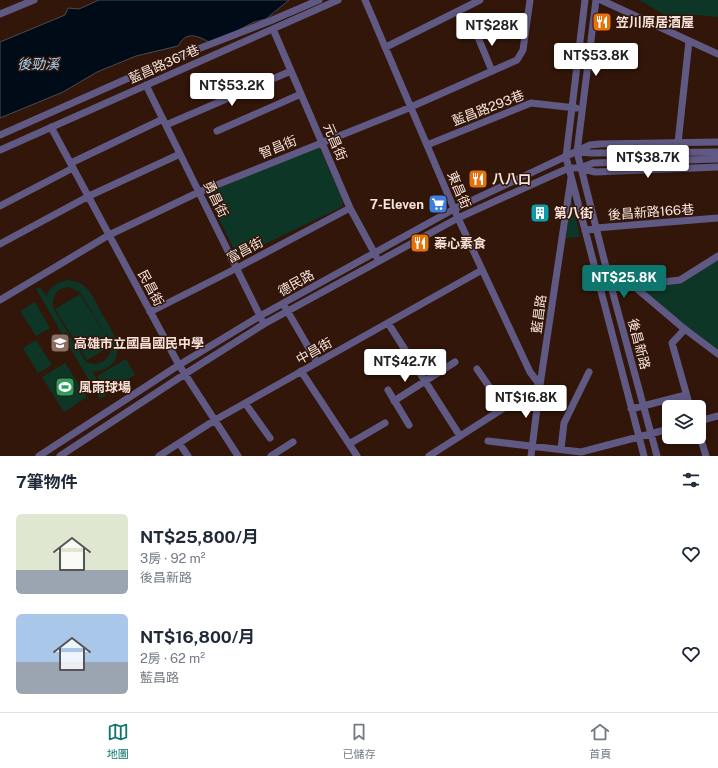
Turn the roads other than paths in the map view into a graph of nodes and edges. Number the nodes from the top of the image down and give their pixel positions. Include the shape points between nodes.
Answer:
1 (34, 0) edge
2 (319, 0) edge
3 (338, 0) edge
4 (365, 0) edge
5 (480, 0) edge
6 (530, 0) edge
7 (585, 0) edge
8 (596, 0) edge
9 (601, 0) edge
10 (0, 14) edge
11 (273, 29) junction
12 (475, 30) dead end
13 (689, 41) junction
14 (386, 47) junction
15 (718, 54) edge
16 (291, 71) junction
17 (492, 71) junction
18 (146, 85) junction
19 (301, 94) junction
20 (411, 106) junction
21 (572, 108) junction
22 (582, 109) junction
23 (165, 122) junction
24 (51, 127) junction
25 (217, 131) dead end
26 (0, 134) edge
27 (718, 142) edge
28 (322, 143) junction
29 (678, 143) junction
30 (427, 145) junction
31 (0, 150) edge
32 (577, 152) junction
33 (718, 152) edge
34 (180, 154) junction
35 (566, 157) junction
36 (718, 159) edge
37 (72, 165) junction
38 (718, 167) edge
39 (580, 168) junction
40 (570, 172) junction
41 (199, 192) junction
42 (88, 196) junction
43 (0, 206) edge
44 (350, 208) junction
45 (454, 209) junction
46 (458, 218) junction
47 (718, 218) edge
48 (596, 228) junction
49 (585, 231) junction
50 (109, 235) junction
51 (0, 244) edge
52 (374, 253) junction
53 (718, 256) edge
54 (379, 261) junction
55 (237, 268) junction
56 (482, 270) junction
57 (621, 274) junction
58 (608, 275) junction
59 (597, 278) junction
60 (0, 300) edge
61 (283, 304) junction
62 (288, 311) junction
63 (150, 312) junction
64 (260, 316) junction
65 (388, 322) junction
66 (264, 324) junction
67 (685, 329) junction
68 (718, 354) edge
69 (317, 362) junction
70 (455, 362) dead end
71 (179, 366) junction
72 (477, 369) dead end
73 (301, 371) junction
74 (589, 372) dead end
75 (185, 374) junction
76 (425, 382) junction
77 (540, 385) junction
78 (388, 390) dead end
79 (686, 395) junction
80 (688, 400) edge
81 (394, 401) junction
82 (245, 403) junction
83 (643, 406) junction
84 (504, 408) junction
85 (631, 409) junction
86 (718, 416) edge
87 (706, 419) edge
88 (215, 420) junction
89 (385, 423) dead end
90 (409, 425) dead end
91 (662, 431) edge
92 (650, 434) junction
93 (460, 436) junction
94 (638, 437) junction
95 (270, 438) dead end
96 (488, 441) dead end
97 (293, 442) dead end
98 (179, 443) junction
99 (349, 444) junction
100 (702, 444) edge
101 (533, 446) junction
102 (561, 449) junction
103 (168, 454) edge
104 (582, 454) edge
105 (39, 456) edge
106 (60, 456) edge
107 (159, 456) edge
108 (188, 456) edge
109 (238, 456) edge
110 (271, 456) edge
111 (357, 456) edge
112 (429, 456) edge
113 (531, 456) edge
114 (644, 456) edge
115 (657, 456) edge
116 (706, 456) edge

1 - 10 street
2 - 26 street via 167,61
3 - 11 street, 藍昌路367巷
4 - 14 street, 東昌街
5 - 14 street
6 - 17 street, 智昌街 via 521,55 517,60
7 - 21 street, 藍昌路
8 - 22 street
9 - 13 street
11 - 16 street, 元昌街
11 - 18 street, 藍昌路367巷
12 - 17 street
13 - 15 street
13 - 29 street
14 - 20 street, 東昌街
16 - 19 street, 元昌街
16 - 23 street
17 - 20 street, 智昌街
18 - 23 street, 勇昌街
18 - 24 street, 藍昌路367巷
19 - 25 street
19 - 28 street, 元昌街
20 - 28 street, 智昌街
20 - 30 street, 東昌街
21 - 22 street, 藍昌路293巷
21 - 30 street, 藍昌路293巷 via 531,103
21 - 35 street, 藍昌路
22 - 32 street
23 - 34 street, 勇昌街
23 - 37 street
24 - 31 street, 藍昌路367巷
24 - 37 street, 民昌街
27 - 29 street, 德民路
28 - 41 street, 智昌街
28 - 44 street, 元昌街
29 - 32 street, 德民路 via 600,144 590,145
30 - 45 street, 東昌街
32 - 33 street, 德民路
32 - 35 street, 德民路
32 - 39 street
34 - 41 street, 勇昌街
34 - 42 street
35 - 40 street, 藍昌路
35 - 45 street, 德民路
36 - 39 street, 德民路 via 593,163
37 - 42 street, 民昌街
37 - 43 street
38 - 39 street, 德民路 via 595,172
39 - 40 street, 德民路
39 - 48 street, 後昌新路
40 - 46 street, 德民路 via 553,174
40 - 49 street, 後昌新路
40 - 77 street, 藍昌路
41 - 50 street, 智昌街
41 - 55 street, 勇昌街
42 - 50 street, 民昌街
42 - 51 street
44 - 52 street, 元昌街
44 - 55 street, 富昌街
45 - 46 street, 東昌街
45 - 52 street, 德民路
46 - 54 street, 德民路
46 - 56 street, 東昌街
47 - 48 street, 後昌新路166巷
48 - 49 street, 後昌新路166巷
48 - 58 street, 後昌新路
49 - 59 street, 後昌新路
50 - 60 street, 智昌街
50 - 63 street, 民昌街
52 - 54 street, 元昌街
52 - 61 street, 德民路
53 - 57 street via 680,280 654,283
54 - 62 street, 德民路
55 - 63 street, 富昌街
55 - 64 street, 勇昌街
56 - 65 street, 中昌街
56 - 77 street, 東昌街 via 530,372
57 - 58 street
57 - 67 street
58 - 59 street
58 - 83 street, 後昌新路
59 - 85 street, 後昌新路
61 - 62 street
61 - 64 street, 德民路
62 - 66 street, 德民路
62 - 69 street
63 - 71 street, 民昌街
64 - 66 street, 勇昌街
64 - 71 street, 德民路
65 - 69 street, 中昌街
65 - 76 street
66 - 75 street, 德民路
67 - 68 street
67 - 79 street via 672,343
69 - 73 street, 中昌街
70 - 76 street
71 - 75 street, 民昌街
71 - 105 street, 德民路
72 - 84 street
73 - 82 street, 中昌街
73 - 99 street
74 - 102 street via 564,423
75 - 88 street, 民昌街
75 - 106 street, 德民路
76 - 81 street
76 - 93 street
77 - 84 street
77 - 101 street, 藍昌路
78 - 81 street
79 - 80 street
79 - 83 street
81 - 90 street
82 - 88 street, 中昌街
82 - 95 street
83 - 85 street
83 - 92 street, 後昌新路
84 - 93 street
85 - 94 street, 後昌新路
86 - 87 street
88 - 98 street, 中昌街
88 - 109 street, 民昌街
89 - 99 street
91 - 92 street
92 - 94 street
92 - 115 street, 後昌新路
93 - 112 street
94 - 104 street
94 - 114 street, 後昌新路
96 - 101 street
97 - 110 street
98 - 103 street, 中昌街
98 - 108 street
99 - 111 street
100 - 116 street
101 - 102 street
101 - 113 street, 藍昌路
102 - 104 street
103 - 107 street, 中昌街

